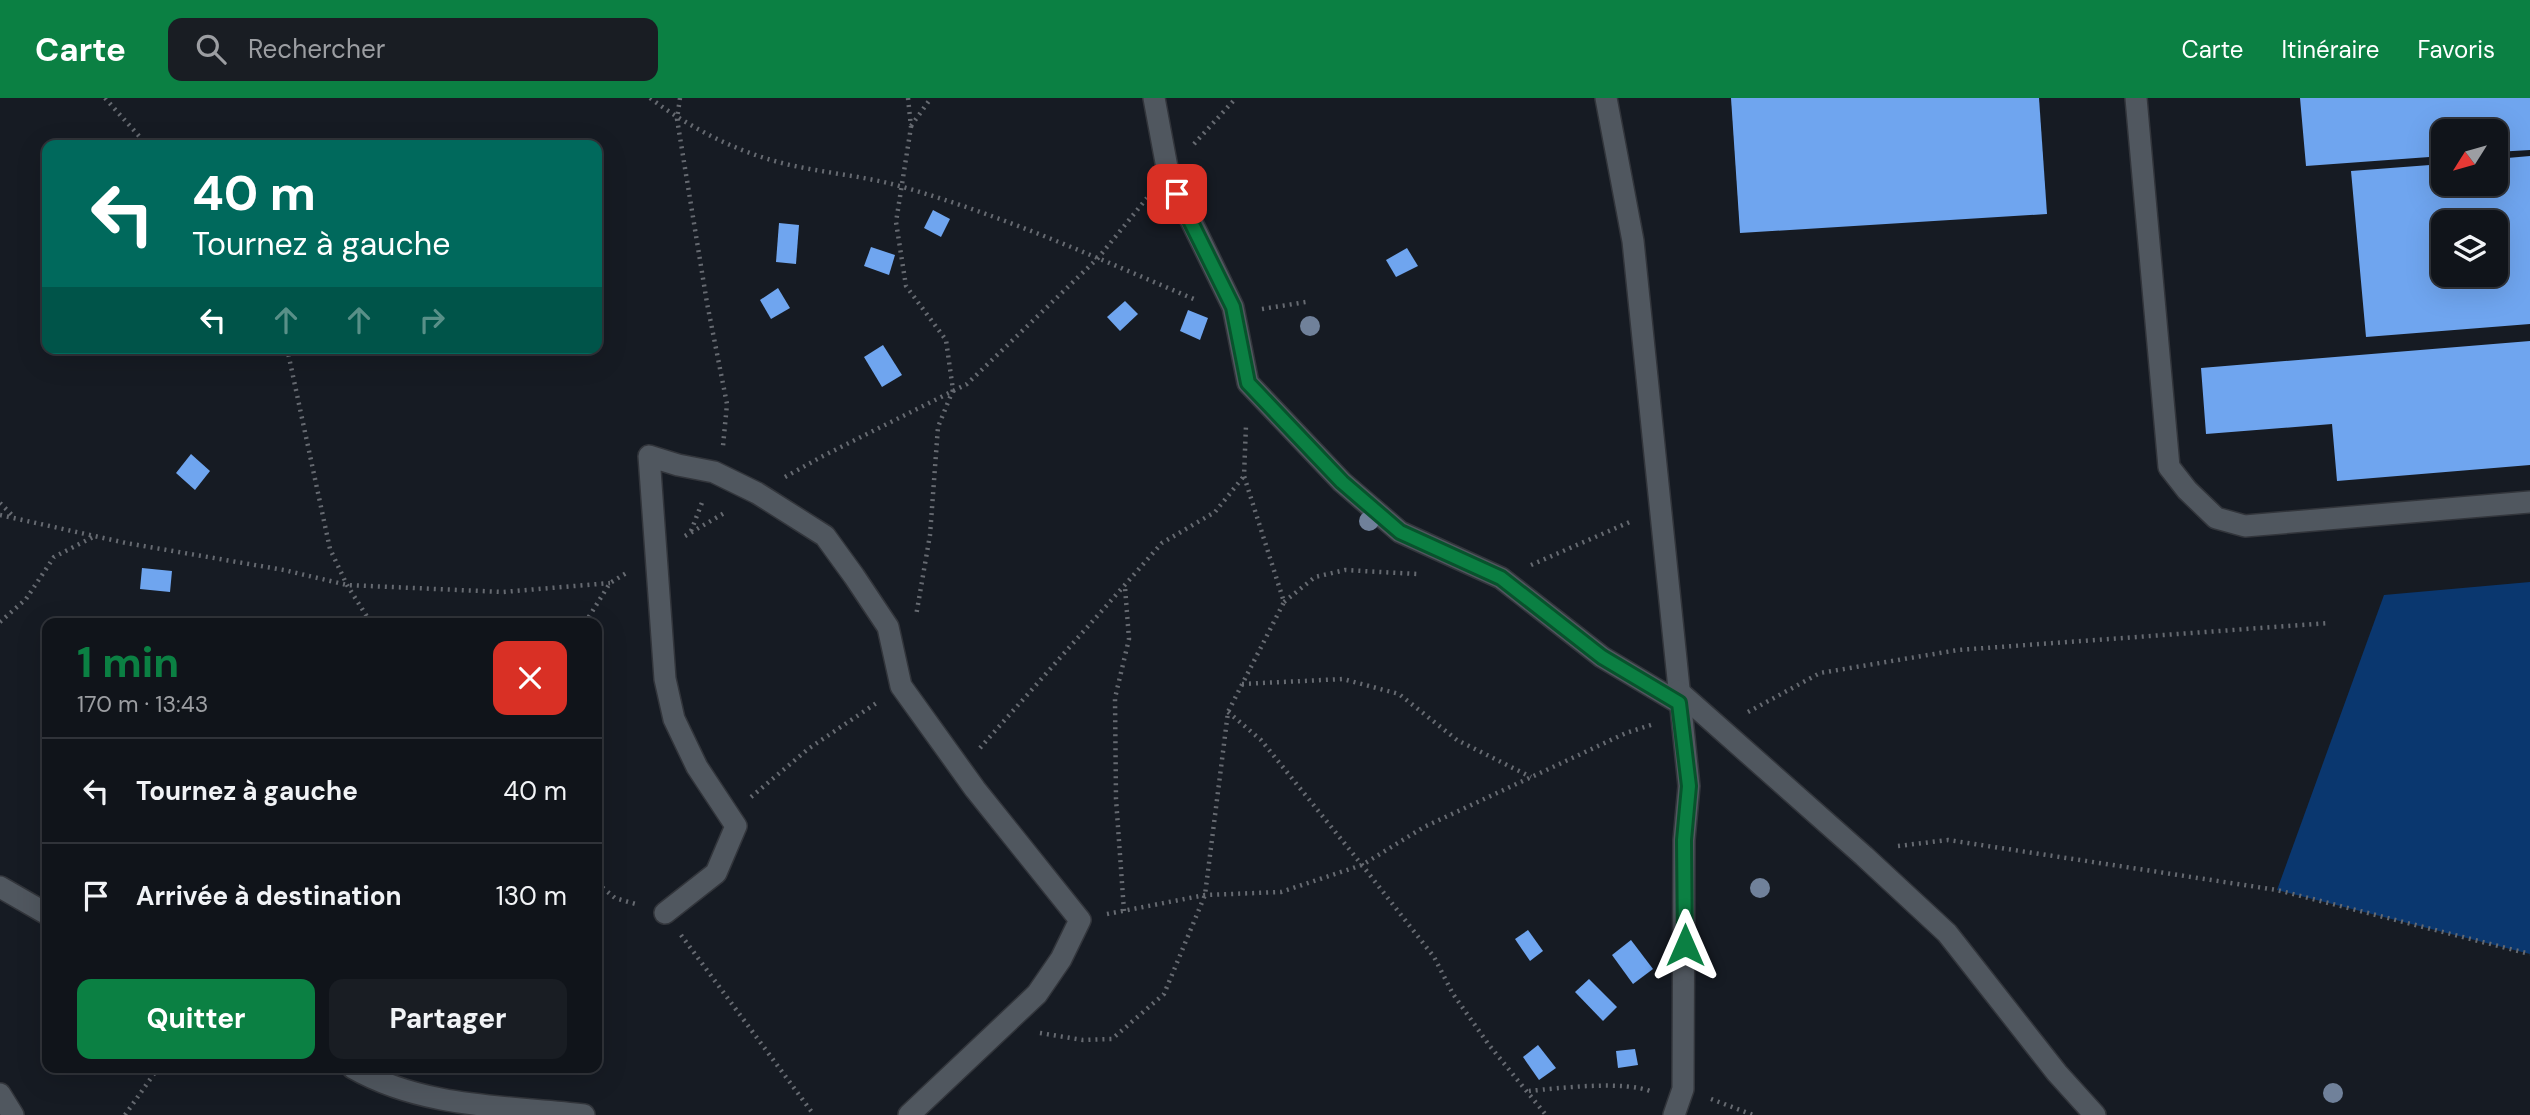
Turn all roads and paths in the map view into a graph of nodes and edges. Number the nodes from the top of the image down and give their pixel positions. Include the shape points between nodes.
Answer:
1 (105, 98) edge
2 (650, 98) edge
3 (680, 98) edge
4 (908, 98) edge
5 (931, 98) edge
6 (1154, 98) edge
7 (1236, 98) edge
8 (1606, 98) edge
9 (2136, 98) edge
10 (677, 119) junction
11 (911, 127) junction
12 (143, 140) edge
13 (1168, 173) junction
14 (901, 187) junction
15 (1098, 258) junction
16 (1306, 302) dead end
17 (1233, 307) junction
18 (288, 354) edge
19 (1248, 383) junction
20 (953, 390) junction
21 (714, 472) junction
22 (1244, 476) junction
23 (757, 493) junction
24 (2530, 502) edge
25 (0, 503) edge
26 (0, 515) edge
27 (13, 517) junction
28 (690, 533) junction
29 (95, 536) junction
30 (656, 554) junction
31 (610, 583) junction
32 (347, 585) junction
33 (1125, 586) junction
34 (369, 618) edge
35 (588, 618) edge
36 (0, 622) edge
37 (2329, 623) dead end
38 (914, 627) dead end
39 (1242, 684) junction
40 (901, 686) junction
41 (1680, 703) junction
42 (1228, 712) junction
43 (1721, 727) junction
44 (960, 769) junction
45 (1532, 778) junction
46 (729, 816) junction
47 (1864, 856) junction
48 (1362, 865) junction
49 (0, 887) edge
50 (602, 887) edge
51 (1205, 895) junction
52 (42, 911) edge
53 (1124, 911) junction
54 (665, 914) junction
55 (1080, 920) junction
56 (2530, 954) edge
57 (1002, 1026) junction
58 (154, 1073) edge
59 (362, 1073) edge
60 (1529, 1091) junction
61 (0, 1094) edge
62 (1678, 1103) edge
63 (13, 1115) edge
64 (125, 1115) edge
65 (584, 1115) edge
66 (814, 1115) edge
67 (909, 1115) edge
68 (1546, 1115) edge
69 (1752, 1115) edge
70 (2095, 1115) edge

1 - 12 path
2 - 10 path
3 - 10 path
4 - 11 path
5 - 11 path
6 - 13 street
7 - 13 path
8 - 41 street via 1633,242
9 - 24 street via 2169,467 2187,490 2216,518 2245,526
10 - 14 path via 730,146 778,162
10 - 21 path via 727,404 723,447
11 - 14 path
13 - 15 path
13 - 17 street
14 - 15 path
14 - 20 path via 895,222 906,286 946,340
15 - 17 path via 1214,308
15 - 20 path via 967,384
16 - 17 path via 1268,309
17 - 19 street
18 - 32 path via 330,549
19 - 22 path
19 - 41 street via 1342,482 1400,532 1501,578 1602,657
20 - 23 path
20 - 38 path via 938,427 930,535
21 - 23 street
21 - 28 path
21 - 30 street via 649,456
22 - 33 path via 1215,512 1162,543
22 - 39 path via 1284,602
23 - 28 path
23 - 40 street via 825,536 888,628
25 - 27 path
26 - 27 path
27 - 29 path
28 - 30 path
29 - 32 path
29 - 36 path via 54,557 26,599
30 - 31 path
30 - 46 street via 665,679 674,719 697,767
31 - 32 path via 503,592
31 - 35 path
32 - 34 path
33 - 44 path
33 - 53 path via 1129,639 1115,698 1115,799
37 - 43 path via 1958,650 1819,673
39 - 42 path
39 - 45 path via 1343,679 1399,694 1457,740
40 - 44 street
40 - 46 path via 808,749
41 - 43 street
41 - 45 path
41 - 62 street via 1689,786
42 - 48 path via 1261,740
42 - 51 path
43 - 47 street
44 - 55 street
45 - 48 path via 1424,827
46 - 54 street via 736,826 716,873
47 - 56 path via 1896,846 1948,840 2277,890
47 - 70 street via 1947,933
48 - 51 path via 1281,892
48 - 60 path via 1434,957 1489,1045
49 - 52 street
50 - 54 path via 615,898
51 - 53 path
51 - 57 path via 1164,994 1112,1039 1083,1040
53 - 55 path
54 - 66 path
55 - 57 street via 1037,994
57 - 67 street
58 - 64 path
59 - 65 street via 378,1082 457,1104
60 - 62 path via 1641,1087
60 - 68 path
61 - 63 street
62 - 69 path

